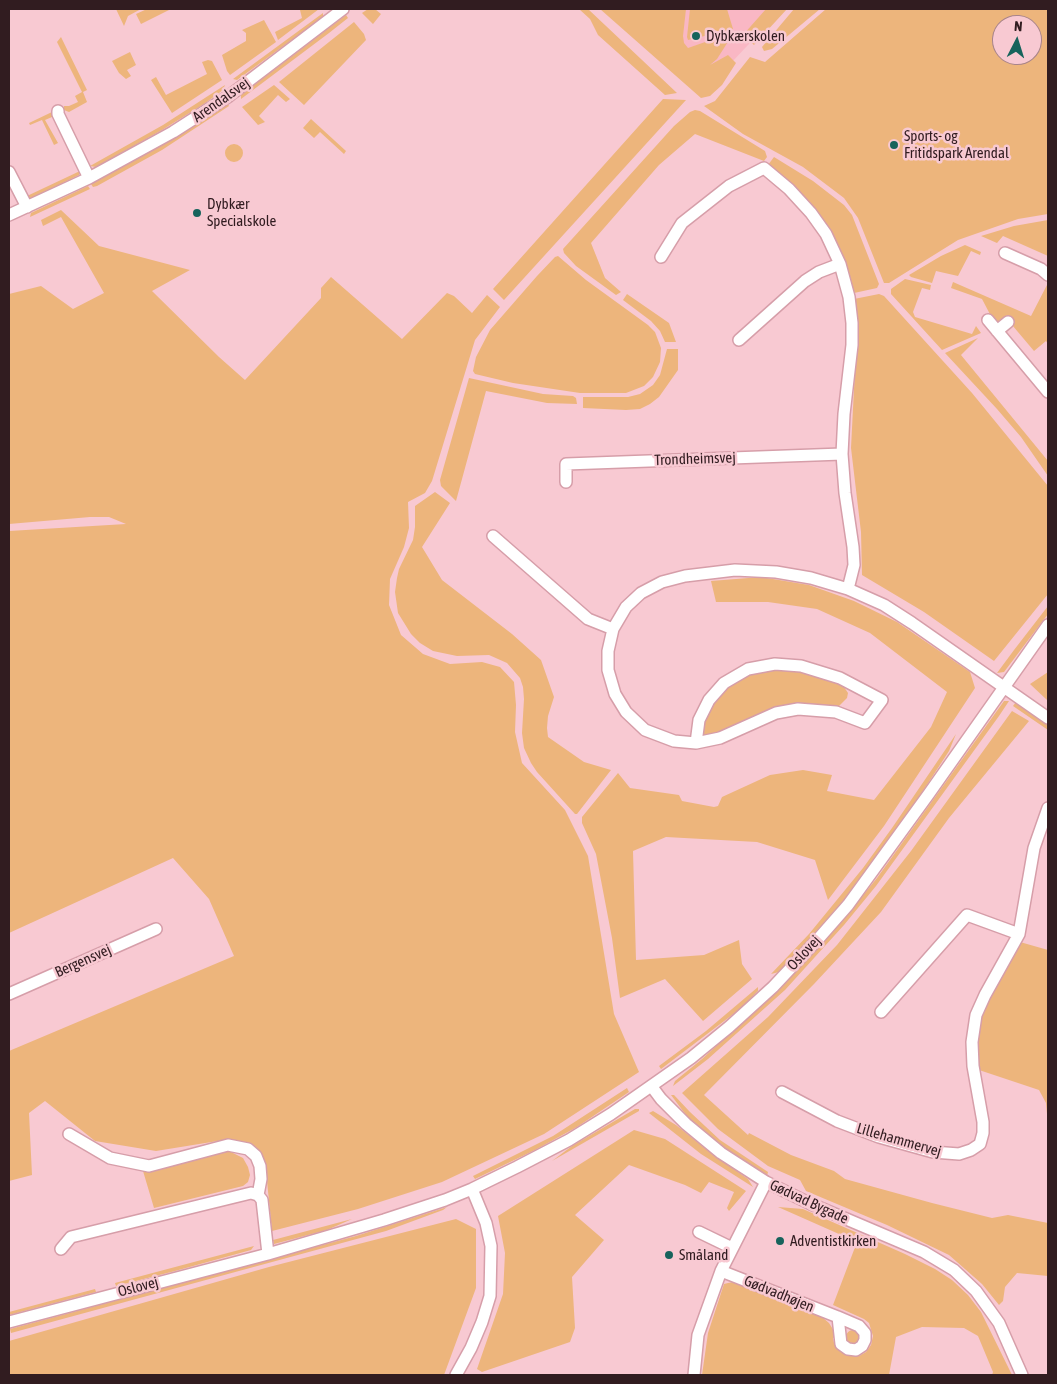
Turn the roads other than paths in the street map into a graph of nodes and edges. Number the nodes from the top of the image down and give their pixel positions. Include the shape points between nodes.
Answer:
1 (343, 9) edge
2 (58, 111) dead end
3 (9, 172) edge
4 (89, 178) junction
5 (27, 207) junction
6 (9, 215) edge
7 (1005, 253) dead end
8 (661, 257) dead end
9 (840, 264) junction
10 (1048, 275) edge
11 (988, 320) dead end
12 (1008, 322) dead end
13 (997, 331) junction
14 (739, 340) dead end
15 (1048, 392) edge
16 (842, 454) junction
17 (566, 482) dead end
18 (493, 536) dead end
19 (848, 589) junction
20 (1048, 625) edge
21 (613, 629) junction
22 (1003, 688) junction
23 (1048, 718) edge
24 (696, 743) junction
25 (1048, 808) edge
26 (156, 929) dead end
27 (1019, 934) junction
28 (9, 994) edge
29 (881, 1012) dead end
30 (652, 1087) junction
31 (782, 1092) dead end
32 (69, 1134) dead end
33 (766, 1182) junction
34 (472, 1189) junction
35 (258, 1195) junction
36 (699, 1232) dead end
37 (732, 1248) junction
38 (61, 1249) dead end
39 (268, 1254) junction
40 (721, 1271) junction
41 (838, 1317) dead end
42 (9, 1322) edge
43 (456, 1375) edge
44 (694, 1375) edge
45 (1022, 1375) edge

1 - 4 street, Arendalsvej via 229,96 173,132
2 - 4 street
3 - 5 street
4 - 5 street, Arendalsvej
5 - 6 street, Arendalsvej
7 - 10 street via 1041,268
8 - 9 street via 682,223 729,186 764,168 811,213 826,234
9 - 14 street via 805,281
9 - 16 street via 852,323
11 - 13 street
12 - 13 street
13 - 15 street
16 - 17 street, Trondheimsvej via 566,464
16 - 19 street via 854,565
18 - 21 street via 588,620
19 - 21 street via 776,572 735,570 685,576 662,582 641,593 626,607
19 - 22 street via 884,605
20 - 22 street, Oslovej
21 - 24 street via 608,670 615,694 626,712 644,730 674,741
22 - 23 street
22 - 30 street, Oslovej via 848,905 819,938 729,1027
24 - 24 street via 720,738 776,713 798,709 836,712 865,723 882,700 840,678 801,666 775,664 748,669 724,683 709,700 699,720
25 - 27 street, Lillehammervej via 1034,848
26 - 28 street, Bergensvej
27 - 29 street via 966,915
27 - 31 street, Lillehammervej via 976,1015 972,1042 983,1122 980,1144 958,1154 933,1152 837,1121
30 - 33 street, Gødvad Bygade via 686,1124 721,1154
30 - 34 street, Oslovej via 569,1140
32 - 35 street via 110,1158 149,1166 228,1145 248,1149 260,1166
33 - 37 street
33 - 45 street, Gødvad Bygade via 924,1252 954,1270 976,1291 999,1324
34 - 39 street, Oslovej via 384,1220
34 - 43 street via 486,1223 491,1246 490,1296 472,1348
35 - 38 street via 251,1192 71,1237
35 - 39 street via 262,1200
36 - 37 street
37 - 40 street
39 - 42 street, Oslovej
40 - 41 street, Gødvadhøjen
40 - 44 street via 698,1335

